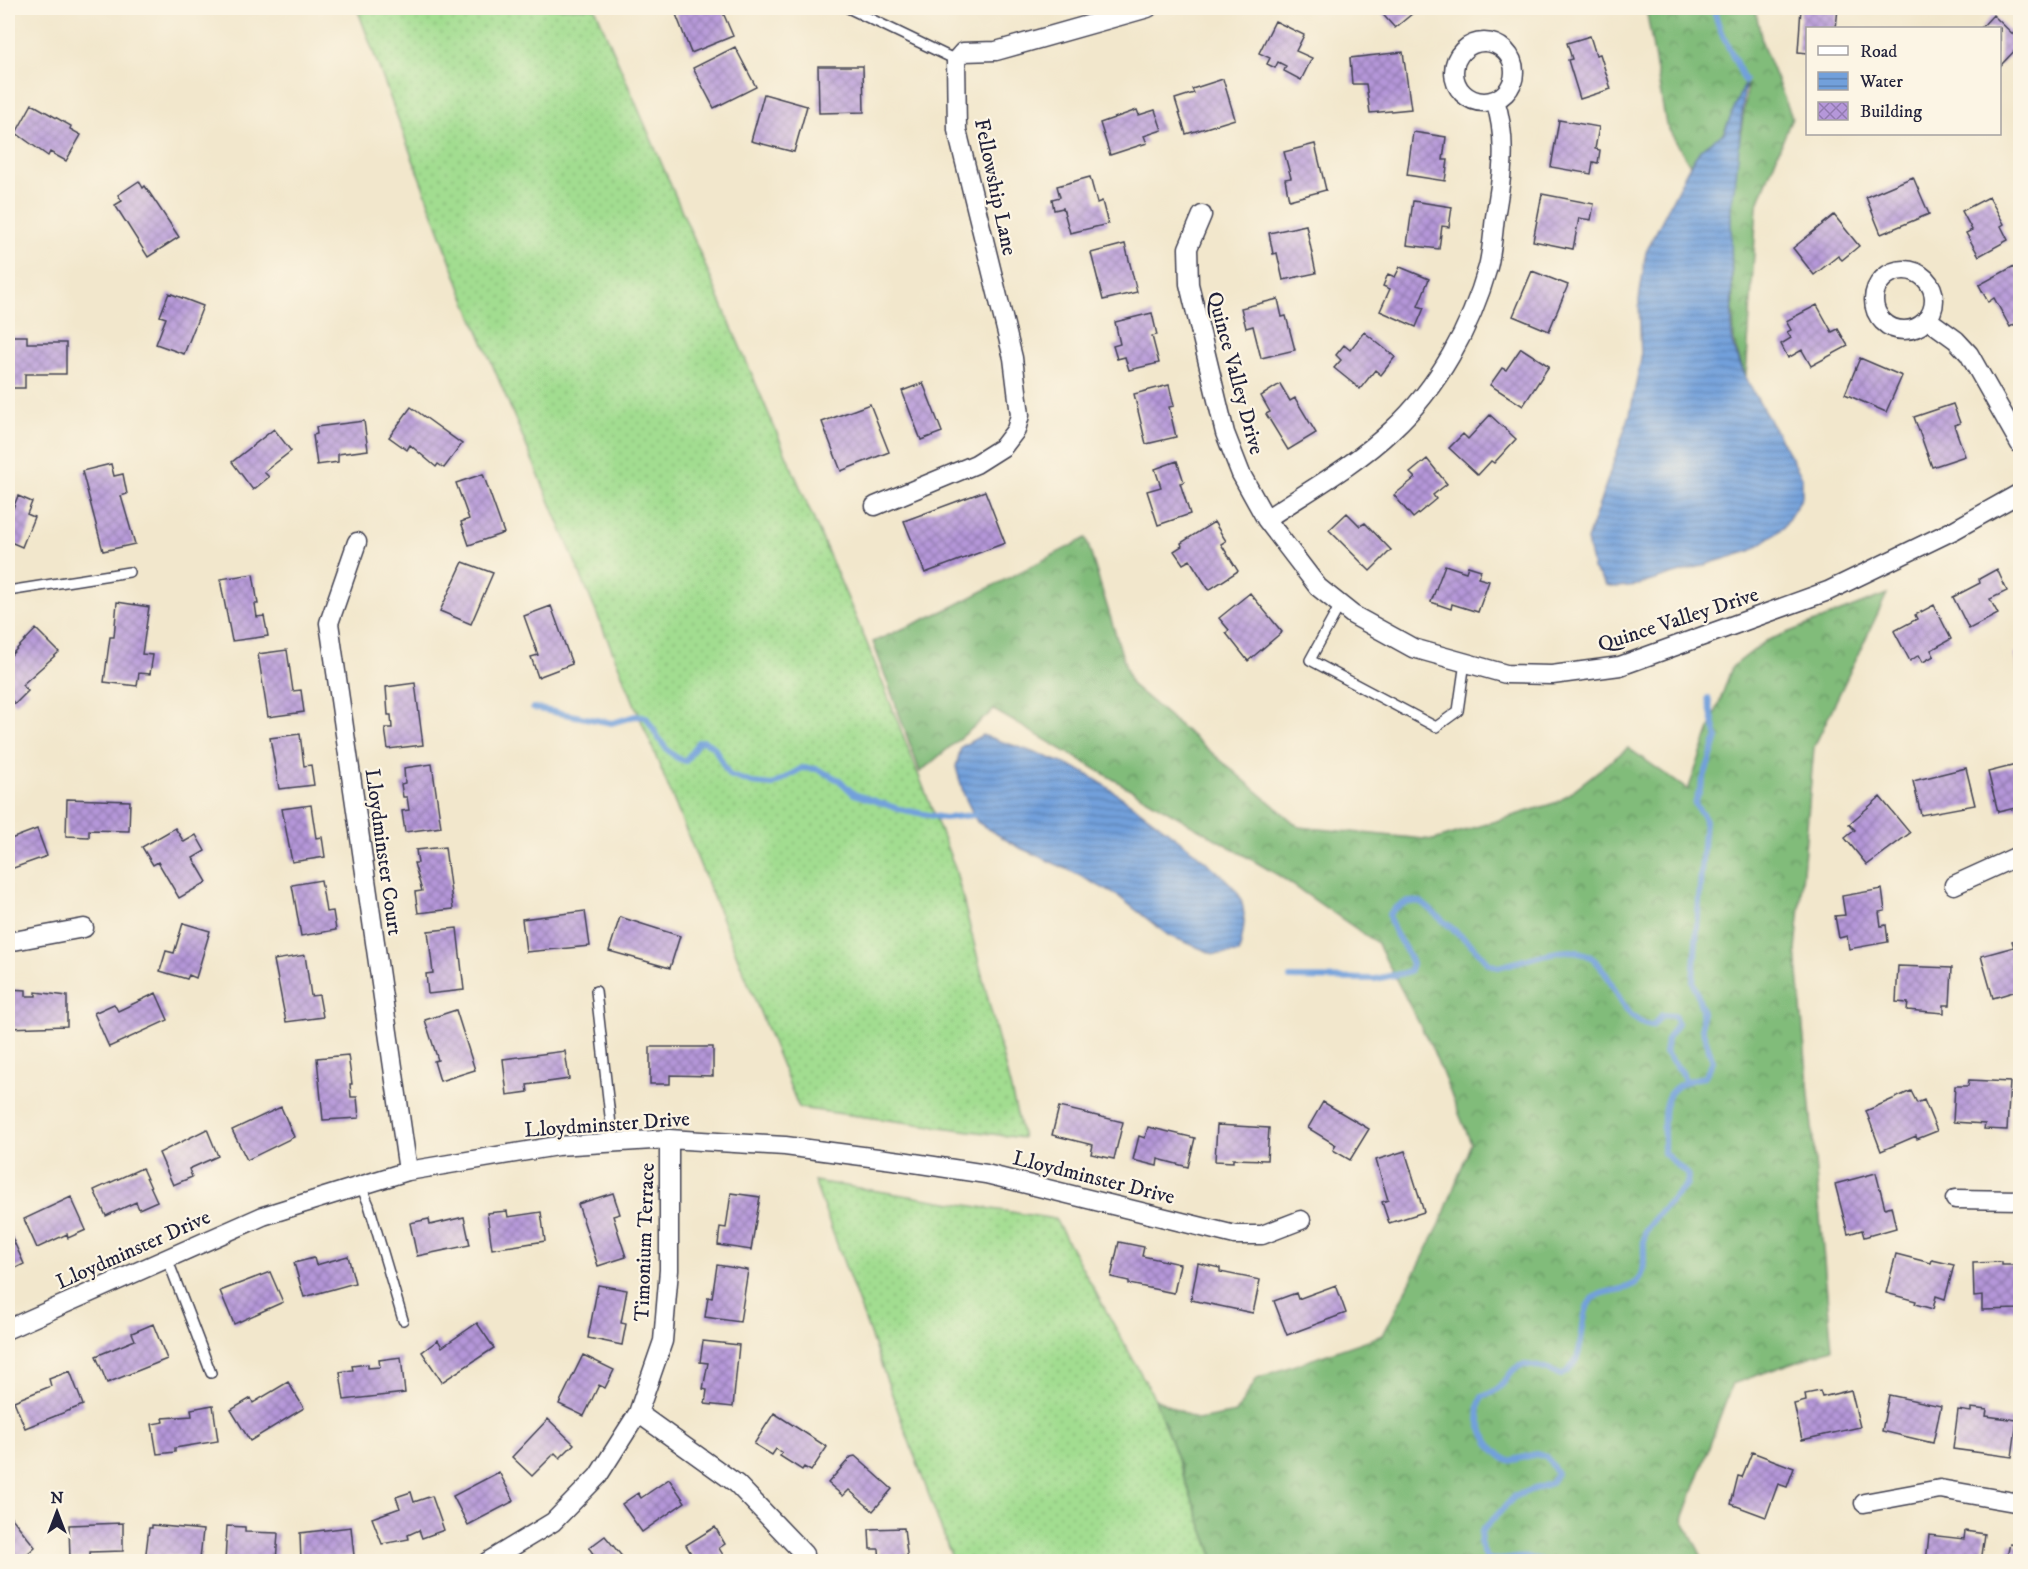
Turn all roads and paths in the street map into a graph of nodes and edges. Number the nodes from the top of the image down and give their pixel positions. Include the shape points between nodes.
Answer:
1 (848, 8) edge
2 (1146, 8) edge
3 (956, 60) junction
4 (1495, 100) dead end
5 (1202, 214) dead end
6 (1927, 319) dead end
7 (2020, 444) edge
8 (2019, 498) edge
9 (875, 506) dead end
10 (1266, 519) junction
11 (357, 542) dead end
12 (129, 572) dead end
13 (8, 591) edge
14 (1340, 605) junction
15 (1465, 662) junction
16 (2020, 855) edge
17 (1954, 885) dead end
18 (84, 928) dead end
19 (8, 942) edge
20 (596, 991) dead end
21 (669, 1139) junction
22 (613, 1143) junction
23 (408, 1171) junction
24 (361, 1186) junction
25 (1955, 1200) dead end
26 (2020, 1200) edge
27 (1301, 1220) dead end
28 (167, 1258) junction
29 (403, 1320) dead end
30 (8, 1329) edge
31 (212, 1373) dead end
32 (638, 1413) junction
33 (1864, 1503) dead end
34 (2020, 1503) edge
35 (804, 1554) dead end
36 (487, 1562) edge

1 - 3 lane
2 - 3 street via 996,51 963,52
3 - 9 street, Fellowship Lane via 957,130 1012,358 1020,416 1016,430 1003,447 976,464
4 - 10 street via 1504,160 1488,267 1463,332 1432,386 1392,430 1351,463
5 - 10 street, Quince Valley Drive via 1188,248 1189,284 1225,432 1241,474
6 - 7 street via 1969,354
8 - 15 street, Quince Valley Drive via 1828,591 1620,666 1552,675 1506,674
10 - 14 street, Quince Valley Drive via 1318,587
11 - 23 street, Lloydminster Court via 329,623
12 - 13 lane
14 - 15 street, Quince Valley Drive via 1413,648
14 - 15 lane via 1310,660 1436,727 1458,711
16 - 17 street
18 - 19 street
20 - 22 lane
21 - 22 street, Lloydminster Drive
21 - 27 street, Lloydminster Drive via 785,1146 986,1174 1235,1235 1262,1235
21 - 32 street, Timonium Terrace via 669,1270 663,1341
22 - 23 street, Lloydminster Drive via 557,1146
23 - 24 street, Lloydminster Drive
24 - 28 street, Lloydminster Drive via 262,1216
24 - 29 lane
25 - 26 street
28 - 30 street, Lloydminster Drive
28 - 31 lane
32 - 35 street via 737,1484
32 - 36 street, Timonium Terrace via 598,1476 553,1522
33 - 34 street via 1940,1489

